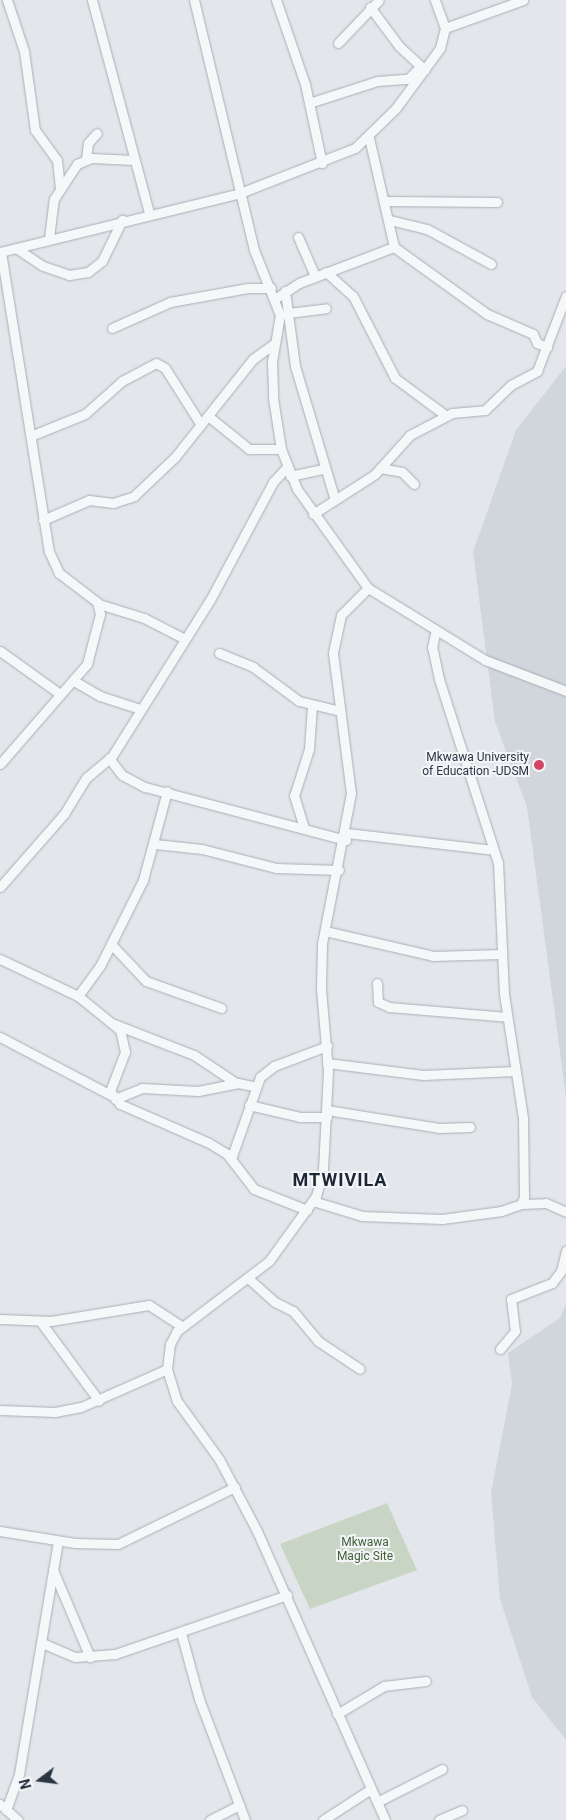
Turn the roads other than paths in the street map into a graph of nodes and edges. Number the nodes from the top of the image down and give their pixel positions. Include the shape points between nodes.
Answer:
1 (7, 0) edge
2 (92, 0) edge
3 (194, 0) edge
4 (276, 0) edge
5 (435, 0) edge
6 (523, 0) edge
7 (373, 2) edge
8 (445, 28) junction
9 (338, 44) dead end
10 (423, 68) junction
11 (309, 103) junction
12 (97, 133) dead end
13 (369, 138) junction
14 (86, 159) junction
15 (134, 160) junction
16 (322, 164) junction
17 (60, 188) junction
18 (240, 193) junction
19 (385, 201) junction
20 (497, 202) dead end
21 (149, 213) junction
22 (122, 220) junction
23 (390, 220) junction
24 (298, 237) dead end
25 (49, 238) junction
26 (394, 246) junction
27 (16, 248) junction
28 (1, 252) edge
29 (491, 264) dead end
30 (326, 272) junction
31 (315, 276) junction
32 (270, 288) junction
33 (285, 290) junction
34 (566, 296) edge
35 (276, 298) junction
36 (326, 308) dead end
37 (288, 313) junction
38 (112, 328) dead end
39 (274, 344) junction
40 (547, 347) junction
41 (445, 415) junction
42 (208, 416) junction
43 (201, 425) junction
44 (33, 435) junction
45 (281, 449) junction
46 (380, 468) junction
47 (324, 469) junction
48 (288, 472) junction
49 (414, 484) dead end
50 (334, 497) junction
51 (313, 514) junction
52 (43, 520) junction
53 (368, 588) junction
54 (99, 604) junction
55 (436, 630) junction
56 (185, 639) junction
57 (0, 651) edge
58 (219, 653) dead end
59 (74, 681) junction
60 (566, 691) edge
61 (60, 694) junction
62 (312, 706) junction
63 (140, 709) junction
64 (340, 712) junction
65 (109, 758) junction
66 (0, 764) edge
67 (167, 791) junction
68 (304, 828) junction
69 (347, 836) junction
70 (155, 844) junction
71 (493, 850) junction
72 (339, 870) junction
73 (0, 887) edge
74 (325, 930) junction
75 (111, 944) junction
76 (501, 954) junction
77 (0, 959) edge
78 (378, 984) dead end
79 (78, 996) junction
80 (221, 1008) dead end
81 (506, 1017) junction
82 (113, 1024) junction
83 (0, 1037) edge
84 (326, 1046) junction
85 (328, 1063) junction
86 (514, 1070) junction
87 (236, 1084) junction
88 (254, 1086) junction
89 (113, 1097) junction
90 (248, 1105) junction
91 (327, 1114) junction
92 (470, 1127) dead end
93 (231, 1159) junction
94 (313, 1201) junction
95 (521, 1204) junction
96 (307, 1210) junction
97 (566, 1212) edge
98 (566, 1251) edge
99 (248, 1278) junction
100 (0, 1319) edge
101 (40, 1321) junction
102 (181, 1326) junction
103 (500, 1349) dead end
104 (167, 1369) junction
105 (360, 1369) dead end
106 (99, 1401) junction
107 (0, 1410) edge
108 (235, 1487) junction
109 (0, 1531) edge
110 (58, 1541) junction
111 (53, 1570) junction
112 (287, 1596) junction
113 (181, 1633) junction
114 (42, 1643) junction
115 (90, 1657) junction
116 (426, 1681) dead end
117 (338, 1714) junction
118 (442, 1769) dead end
119 (372, 1789) junction
120 (377, 1802) junction
121 (239, 1805) junction
122 (3, 1807) edge
123 (462, 1810) dead end
124 (18, 1820) edge
125 (210, 1820) edge
126 (245, 1820) edge
127 (322, 1820) edge
128 (385, 1820) edge
129 (439, 1820) edge

1 - 17 street via 24,51 35,130 57,160
2 - 15 street
3 - 18 street
4 - 11 street
5 - 8 street
6 - 8 street
7 - 9 street
7 - 10 street via 399,46
8 - 10 street via 440,48
10 - 11 street via 408,79 377,81
10 - 13 street
11 - 16 street
12 - 14 street via 88,143
13 - 16 street
13 - 19 street
14 - 15 street
14 - 17 street
15 - 21 street
16 - 18 street
17 - 25 street
18 - 21 street
18 - 32 street via 257,260
19 - 20 street
19 - 23 street
21 - 22 street
22 - 25 street
22 - 27 street via 102,261 88,272 69,274 51,268
23 - 26 street
23 - 29 street via 427,229
24 - 31 street
25 - 27 street
26 - 30 street
26 - 40 street via 482,310 533,334 537,342
27 - 28 street
28 - 44 street
30 - 31 street
30 - 41 street via 353,296 395,378
31 - 33 street
32 - 35 street
32 - 38 street via 248,288 170,302
33 - 35 street
33 - 37 street
34 - 40 street
35 - 39 street via 280,323
36 - 37 street
37 - 47 street via 295,366
39 - 42 street via 240,373
39 - 45 street via 273,398
40 - 41 street via 537,371 511,385 490,406
41 - 46 street via 410,435
42 - 43 street
42 - 45 street via 250,449
43 - 44 street via 166,368 156,362 122,381 85,414
43 - 52 street via 134,496 112,503 89,500
44 - 52 street
45 - 48 street
46 - 49 street via 402,472
46 - 50 street
47 - 48 street
47 - 50 street
48 - 51 street
48 - 56 street via 273,482
50 - 51 street
51 - 53 street
52 - 54 street via 55,568
53 - 55 street
53 - 64 street via 350,601 336,631 332,668
54 - 56 street via 144,618
54 - 59 street via 92,652
55 - 60 street via 485,660
55 - 71 street via 432,647 439,679
56 - 63 street
57 - 61 street
58 - 62 street via 253,667 287,694
59 - 61 street
59 - 63 street via 93,693
61 - 66 street
62 - 64 street
62 - 68 street via 309,749 294,796
63 - 65 street
64 - 69 street via 351,771
65 - 67 street via 131,782
65 - 73 street via 86,778 64,814
67 - 68 street
67 - 70 street
68 - 69 street
69 - 71 street
69 - 72 street
70 - 72 street via 202,849 276,868
70 - 75 street via 143,880
71 - 76 street via 500,882
72 - 74 street
74 - 76 street via 433,956
74 - 84 street via 321,989
75 - 79 street
75 - 80 street via 146,982
76 - 81 street
77 - 79 street
78 - 81 street via 378,1002 389,1007
79 - 82 street
81 - 86 street
82 - 87 street via 194,1055
82 - 89 street via 126,1042 110,1084
83 - 89 street
84 - 85 street
84 - 88 street via 274,1066
85 - 86 street via 423,1075
85 - 91 street
86 - 95 street via 526,1179
87 - 88 street
87 - 89 street via 198,1091 142,1088
88 - 90 street
89 - 93 street via 209,1143
90 - 91 street via 300,1117
90 - 93 street
91 - 92 street via 439,1128
91 - 94 street via 323,1170
93 - 96 street via 254,1189
94 - 95 street via 362,1216 442,1219 482,1216
94 - 96 street
95 - 97 street via 546,1203
96 - 99 street via 269,1261
98 - 103 street via 561,1271 552,1283 511,1299 515,1331
99 - 102 street
99 - 105 street via 274,1302 294,1311 318,1341
100 - 101 street
101 - 102 street via 149,1306
101 - 106 street
102 - 104 street via 170,1344
104 - 106 street
104 - 108 street via 178,1401
106 - 107 street via 55,1412
108 - 110 street via 126,1542 109,1546
108 - 112 street
109 - 110 street
110 - 111 street
111 - 114 street
111 - 115 street
112 - 113 street
112 - 117 street
113 - 115 street via 115,1654
113 - 121 street via 190,1673
114 - 115 street via 75,1657
114 - 122 street via 19,1774
116 - 117 street via 384,1686
117 - 119 street
118 - 120 street
119 - 120 street
119 - 127 street
120 - 128 street
121 - 125 street
121 - 126 street
122 - 124 street
123 - 129 street

